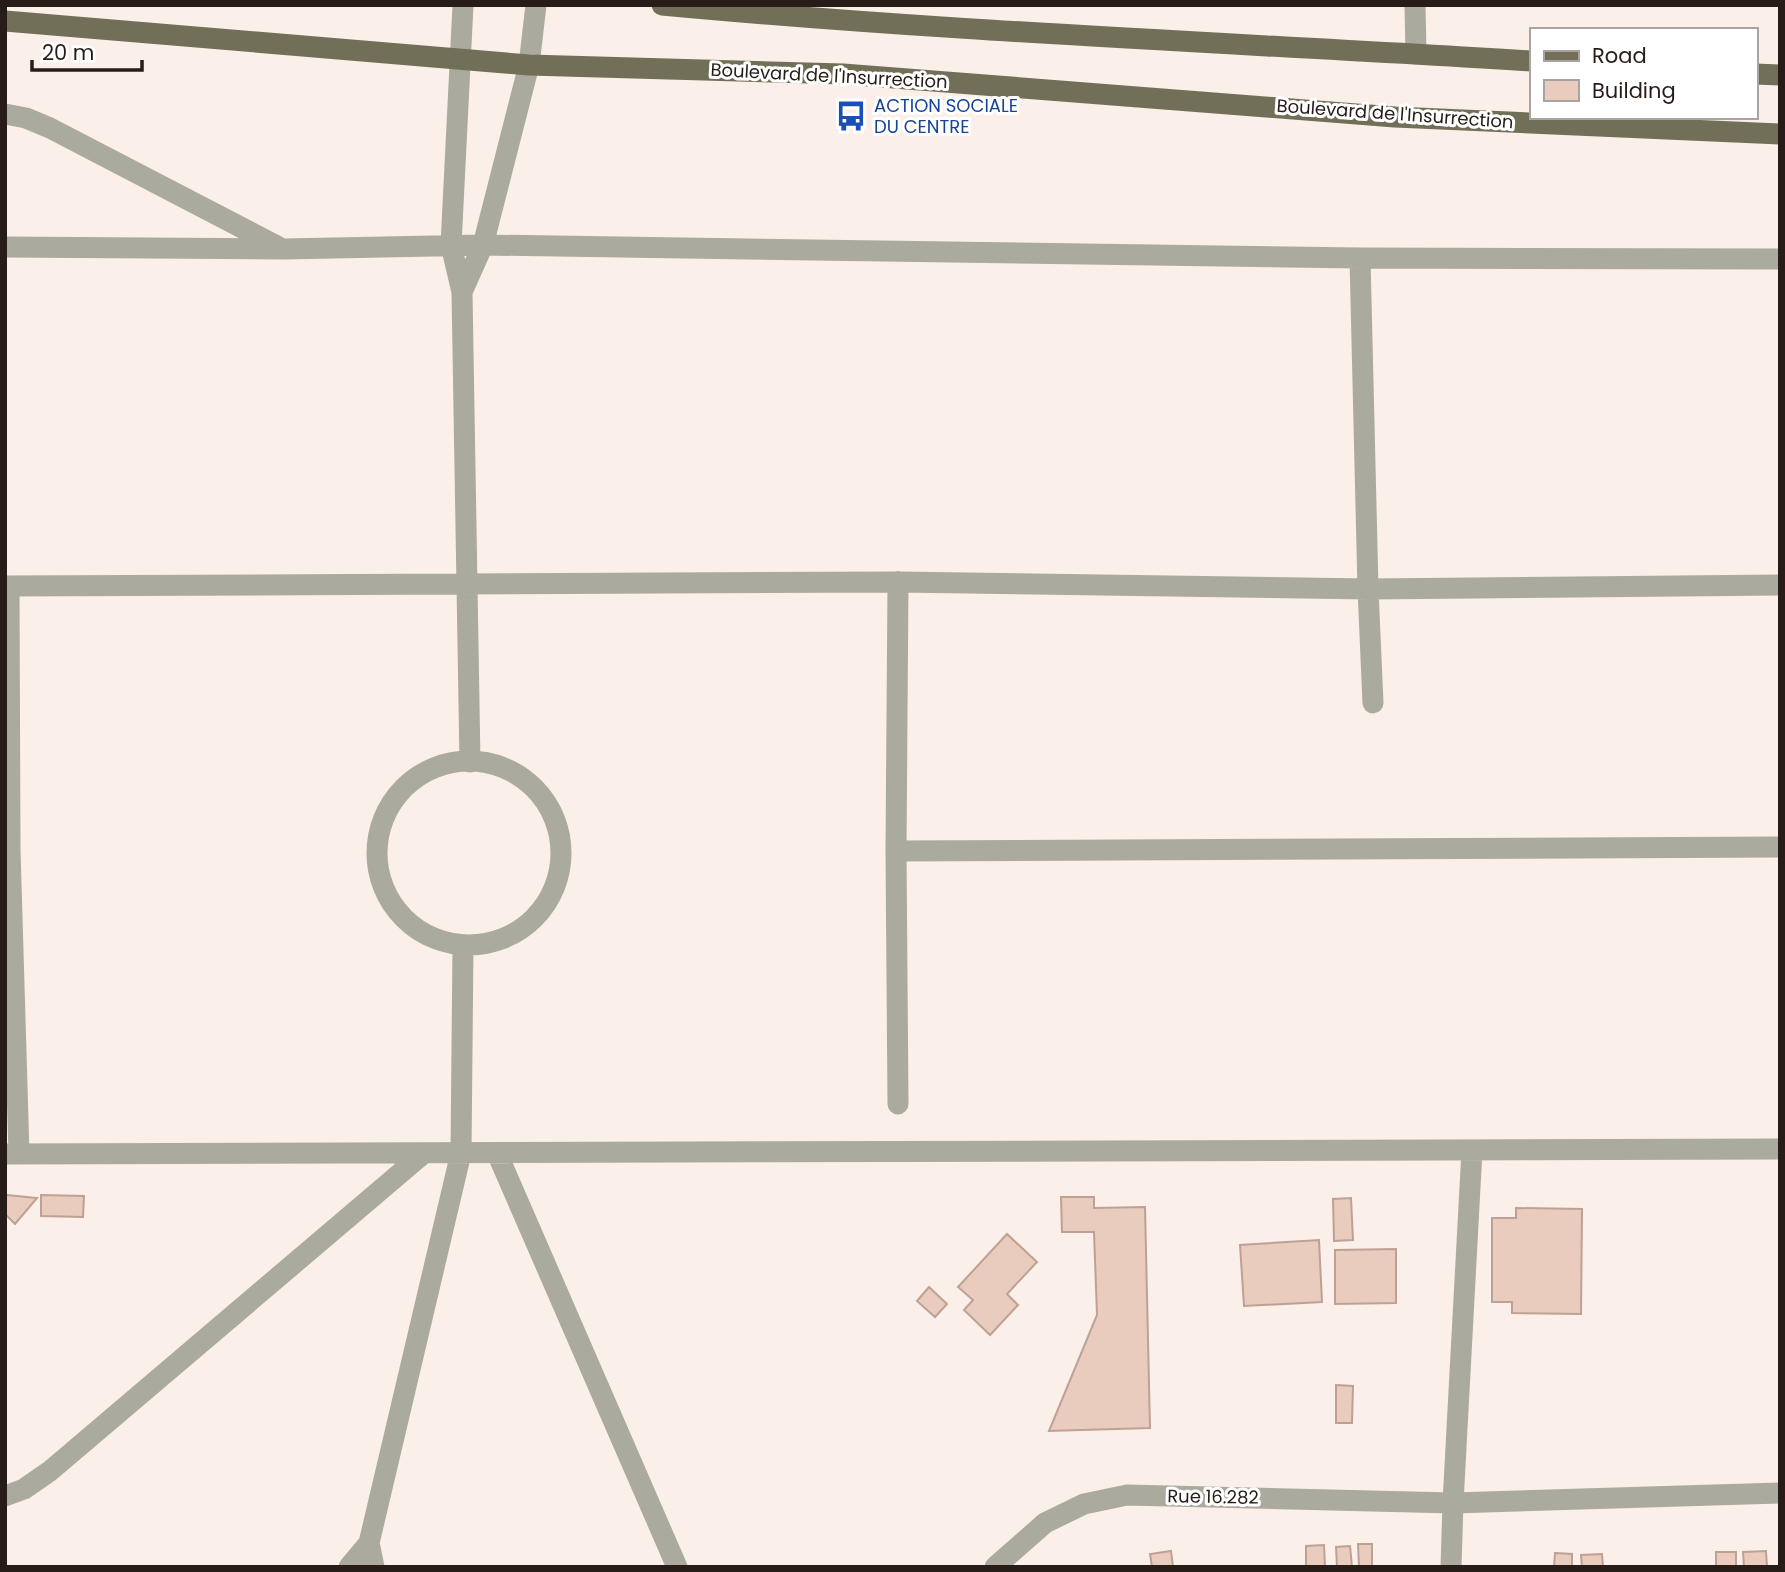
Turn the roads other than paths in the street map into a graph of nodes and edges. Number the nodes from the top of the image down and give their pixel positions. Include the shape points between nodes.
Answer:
1 (463, 5) edge
2 (536, 5) edge
3 (662, 5) edge
4 (1415, 5) edge
5 (5, 21) edge
6 (1416, 54) junction
7 (460, 59) junction
8 (1530, 61) edge
9 (529, 65) junction
10 (1757, 74) edge
11 (1780, 75) edge
12 (5, 114) edge
13 (1780, 134) edge
14 (451, 245) junction
15 (483, 245) junction
16 (5, 247) edge
17 (284, 249) junction
18 (1360, 258) junction
19 (1780, 259) edge
20 (462, 292) junction
21 (898, 582) junction
22 (468, 583) junction
23 (1780, 585) edge
24 (7, 586) edge
25 (1368, 589) junction
26 (1373, 703) dead end
27 (470, 762) junction
28 (1780, 848) edge
29 (8, 849) edge
30 (896, 851) junction
31 (463, 946) junction
32 (898, 1104) dead end
33 (1780, 1149) edge
34 (1472, 1150) junction
35 (424, 1153) junction
36 (461, 1153) junction
37 (497, 1153) junction
38 (12, 1154) edge
39 (1780, 1493) edge
40 (5, 1496) edge
41 (1453, 1503) junction
42 (369, 1544) junction
43 (349, 1567) edge
44 (374, 1567) edge
45 (677, 1567) edge
46 (995, 1567) edge
47 (1451, 1567) edge

1 - 7 street
2 - 9 street
3 - 6 main road via 1091,37
4 - 6 street
5 - 7 main road, Boulevard de l'Insurrection
6 - 8 main road
7 - 9 main road, Boulevard de l'Insurrection
7 - 14 street
9 - 13 main road, Boulevard de l'Insurrection via 843,74 1395,117
9 - 15 street
10 - 11 main road
12 - 17 street via 50,128
14 - 15 street
14 - 17 street
14 - 20 street
15 - 18 street
15 - 20 street
16 - 17 street
18 - 19 street
18 - 25 street
20 - 22 street
21 - 22 street
21 - 25 street
21 - 30 street
22 - 24 street
22 - 27 street
23 - 25 street
24 - 29 street
25 - 26 street
27 - 31 street via 461,760 430,769 401,790 382,822 376,855 380,878 397,912 427,937
27 - 31 street via 499,765 525,778 548,804 562,842 560,878 545,908 513,936 481,946
28 - 30 street
29 - 38 street
30 - 32 street
31 - 36 street
33 - 34 street
34 - 37 street
34 - 41 street
35 - 36 street
35 - 38 street
35 - 40 street via 51,1471
36 - 37 street
36 - 42 street
37 - 45 street
39 - 41 street, Rue 16.282
41 - 46 street, Rue 16.282 via 1127,1495 1084,1504 1045,1523
41 - 47 street
42 - 43 street
42 - 44 street

